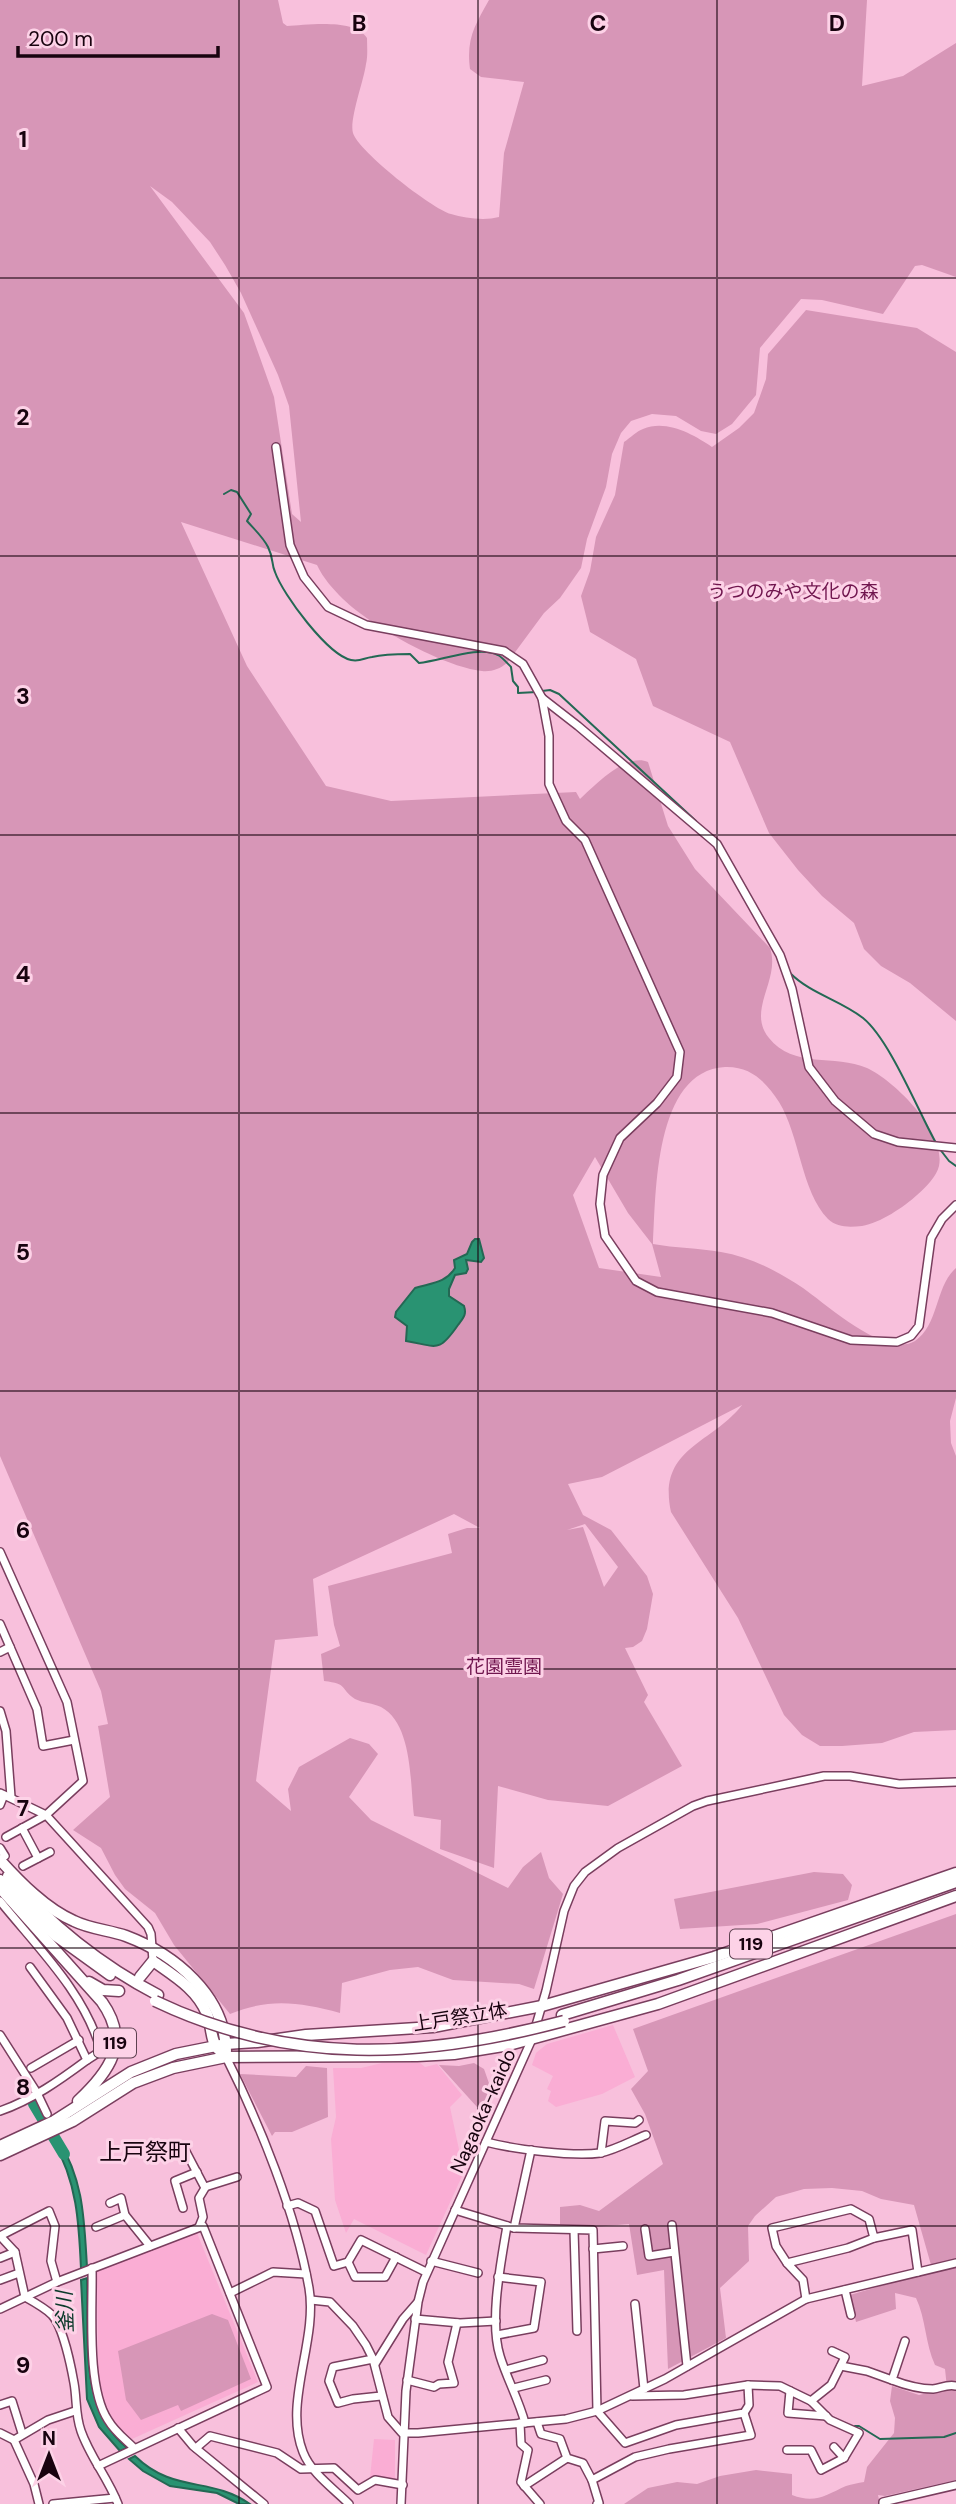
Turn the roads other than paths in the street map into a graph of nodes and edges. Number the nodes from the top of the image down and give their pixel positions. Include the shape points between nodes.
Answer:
1 (276, 447) dead end
2 (542, 698) junction
3 (956, 1148) edge
4 (956, 1205) edge
5 (0, 1552) edge
6 (0, 1624) edge
7 (10, 1647) junction
8 (0, 1653) edge
9 (0, 1711) edge
10 (74, 1740) junction
11 (956, 1782) edge
12 (5, 1795) edge
13 (0, 1805) edge
14 (46, 1815) junction
15 (22, 1828) junction
16 (6, 1837) dead end
17 (0, 1848) edge
18 (50, 1852) dead end
19 (3, 1858) edge
20 (38, 1858) junction
21 (23, 1866) dead end
22 (0, 1867) edge
23 (956, 1873) edge
24 (0, 1880) edge
25 (956, 1882) edge
26 (0, 1888) edge
27 (956, 1890) edge
28 (15, 1896) edge
29 (956, 1896) edge
30 (152, 1948) junction
31 (63, 1960) junction
32 (153, 1961) junction
33 (30, 1968) dead end
34 (140, 1977) dead end
35 (118, 1991) dead end
36 (542, 2006) junction
37 (563, 2018) junction
38 (0, 2035) edge
39 (532, 2039) junction
40 (79, 2040) junction
41 (220, 2045) junction
42 (226, 2057) junction
43 (87, 2060) junction
44 (31, 2068) dead end
45 (37, 2093) junction
46 (0, 2111) edge
47 (639, 2120) dead end
48 (53, 2121) junction
49 (646, 2135) dead end
50 (27, 2138) junction
51 (486, 2142) junction
52 (0, 2146) edge
53 (183, 2146) dead end
54 (531, 2150) junction
55 (601, 2152) junction
56 (0, 2155) edge
57 (197, 2172) junction
58 (237, 2176) dead end
59 (205, 2187) junction
60 (110, 2203) dead end
61 (287, 2206) junction
62 (183, 2208) dead end
63 (455, 2210) junction
64 (125, 2215) junction
65 (672, 2225) dead end
66 (96, 2227) dead end
67 (199, 2227) junction
68 (510, 2227) junction
69 (645, 2229) dead end
70 (574, 2230) junction
71 (873, 2238) junction
72 (149, 2246) junction
73 (623, 2246) dead end
74 (593, 2249) junction
75 (15, 2252) junction
76 (674, 2252) junction
77 (396, 2257) junction
78 (0, 2258) edge
79 (431, 2261) junction
80 (348, 2262) junction
81 (787, 2263) junction
82 (956, 2263) edge
83 (92, 2268) junction
84 (426, 2272) junction
85 (919, 2272) junction
86 (19, 2273) junction
87 (478, 2273) dead end
88 (306, 2274) junction
89 (498, 2277) junction
90 (0, 2280) edge
91 (57, 2282) junction
92 (845, 2290) junction
93 (230, 2293) junction
94 (25, 2297) junction
95 (806, 2299) junction
96 (311, 2300) junction
97 (418, 2302) junction
98 (635, 2304) dead end
99 (0, 2309) edge
100 (852, 2315) dead end
101 (415, 2319) junction
102 (496, 2321) junction
103 (457, 2323) junction
104 (577, 2332) dead end
105 (498, 2335) junction
106 (905, 2341) dead end
107 (832, 2351) dead end
108 (543, 2360) dead end
109 (374, 2361) junction
110 (687, 2366) junction
111 (841, 2366) junction
112 (506, 2370) junction
113 (546, 2379) dead end
114 (407, 2380) junction
115 (892, 2380) junction
116 (748, 2385) junction
117 (956, 2386) edge
118 (514, 2388) junction
119 (643, 2389) junction
120 (790, 2391) junction
121 (382, 2396) junction
122 (631, 2396) junction
123 (811, 2401) junction
124 (0, 2405) edge
125 (75, 2411) junction
126 (597, 2411) junction
127 (744, 2413) junction
128 (826, 2416) junction
129 (537, 2422) junction
130 (523, 2423) junction
131 (178, 2428) junction
132 (0, 2433) edge
133 (402, 2433) junction
134 (22, 2434) junction
135 (14, 2440) junction
136 (834, 2447) dead end
137 (134, 2448) junction
138 (197, 2448) junction
139 (787, 2450) dead end
140 (567, 2458) junction
141 (844, 2458) junction
142 (98, 2466) junction
143 (314, 2469) junction
144 (592, 2480) junction
145 (403, 2485) junction
146 (956, 2485) edge
147 (524, 2486) junction
148 (116, 2501) edge
149 (40, 2504) edge
150 (53, 2504) edge
151 (264, 2504) edge
152 (349, 2504) edge
153 (401, 2504) edge
154 (540, 2504) edge
155 (597, 2504) edge
156 (883, 2504) edge

1 - 2 street via 290,545 304,577 328,607 366,625 504,651 523,664
2 - 3 street via 717,844 780,955 809,1067 835,1101 873,1134 898,1142
2 - 4 street via 549,736 549,784 566,821 585,840 680,1052 677,1077 620,1138 603,1175 600,1204 605,1236 636,1280 657,1292 772,1313 851,1340 897,1342 919,1326 931,1238
5 - 10 street via 67,1702
6 - 7 street
7 - 8 street
7 - 10 street via 37,1709 43,1746
9 - 12 street via 6,1731
10 - 14 street via 83,1781
11 - 36 street, Nagaoka-kaido via 899,1784 824,1776 706,1801 657,1825 585,1872 574,1886
12 - 13 street
12 - 14 street
14 - 15 street
14 - 30 street via 148,1927
15 - 16 street
15 - 20 street
17 - 19 street
18 - 20 street
19 - 28 highway, 119
20 - 21 street
22 - 28 highway, 上戸祭立体 / 119
23 - 36 highway, 119 via 713,1957
24 - 28 highway, 上戸祭立体 / 119
25 - 37 highway, 上戸祭立体 / 119
26 - 28 highway, 119
27 - 37 highway, 上戸祭立体 / 119 via 729,1970
28 - 30 highway, 119
28 - 31 highway, 119
28 - 37 highway, 上戸祭立体 / 119, bridge via 83,1956 193,2018 249,2037 334,2049 386,2050 455,2044 525,2031
28 - 43 street via 96,2032 101,2051
29 - 39 highway, 119 via 658,2004
30 - 32 street
30 - 41 highway, 119 via 203,1989 214,2005
31 - 35 highway, 119 via 96,1987
31 - 48 highway, 119 via 107,2009 116,2043 100,2079
32 - 34 highway
32 - 41 highway via 199,1999
33 - 40 street
36 - 39 street, Nagaoka-kaido
36 - 41 highway, 119 via 433,2027
38 - 45 street
39 - 42 highway, 119 via 484,2050 417,2056
39 - 51 street, Nagaoka-kaido
40 - 43 street
40 - 44 street
41 - 42 highway
41 - 48 highway, 119 via 176,2054 131,2072
42 - 48 highway, 119 via 152,2074
42 - 61 street
43 - 45 street
45 - 46 street
45 - 48 street
47 - 55 street via 605,2120
48 - 50 highway, 119
49 - 55 street
50 - 52 highway, 119
50 - 56 highway, 119
51 - 54 street
51 - 63 street, Nagaoka-kaido
53 - 57 street
54 - 55 street
54 - 68 street
57 - 59 street
57 - 62 street via 175,2181
58 - 59 street
59 - 67 street via 199,2197 203,2217
60 - 64 street via 121,2198
61 - 80 street via 298,2203 316,2211 334,2266
61 - 88 street
63 - 68 street
63 - 79 street, Nagaoka-kaido
64 - 66 street
64 - 72 street
65 - 76 street
67 - 72 street
67 - 93 street via 204,2226
68 - 70 street
68 - 89 street
69 - 76 street via 649,2256
70 - 74 street via 593,2230
70 - 104 street
71 - 81 street
71 - 81 street via 869,2219 850,2209 772,2228
71 - 85 street via 912,2230
72 - 83 street
73 - 74 street
74 - 126 street
75 - 78 street
75 - 86 street
75 - 91 street via 0,2236 49,2211 55,2226 51,2261
76 - 110 street
77 - 80 street via 361,2240
77 - 80 street via 385,2277 355,2277
77 - 84 street
79 - 84 street, Nagaoka-kaido
79 - 87 street
81 - 95 street via 803,2280
82 - 85 street
83 - 91 street
83 - 137 street via 96,2390 106,2419
84 - 97 street, Nagaoka-kaido
85 - 92 street
86 - 90 street
86 - 94 street
88 - 93 street via 273,2272
88 - 96 street
89 - 102 street
89 - 105 street via 541,2282 534,2328
91 - 94 street
92 - 95 street
92 - 100 street
93 - 131 street via 267,2387
94 - 99 street
94 - 125 street via 53,2316 59,2327 74,2383
95 - 110 street
96 - 109 street via 330,2302 353,2326
96 - 143 street via 297,2413 302,2451
97 - 101 street, Nagaoka-kaido
97 - 109 street
98 - 119 street
101 - 103 street
101 - 114 street, Nagaoka-kaido
102 - 103 street
102 - 105 street
103 - 114 street via 448,2362 454,2383 434,2387
105 - 112 street
106 - 115 street
107 - 111 street via 845,2357
108 - 112 street
109 - 121 street
109 - 121 street via 333,2367 329,2381 338,2403
110 - 119 street
111 - 115 street
111 - 123 street via 831,2385
112 - 118 street
113 - 118 street
114 - 133 street, Nagaoka-kaido
115 - 117 street via 911,2387
116 - 120 street via 780,2386
116 - 122 street via 684,2395
116 - 127 street via 749,2405
118 - 130 street
119 - 122 street
120 - 123 street
120 - 128 street via 788,2413
121 - 133 street via 388,2417
122 - 126 street
123 - 128 street
124 - 134 street via 12,2401
125 - 134 street
125 - 142 street
126 - 127 street via 625,2443 676,2424
126 - 129 street
127 - 144 street via 751,2435 635,2458
128 - 141 street via 859,2432
129 - 130 street
129 - 140 street via 541,2434 559,2439
130 - 133 street
130 - 147 street via 521,2444 528,2450
131 - 137 street
131 - 138 street
132 - 135 street
133 - 145 street, Nagaoka-kaido
134 - 135 street
135 - 149 street
136 - 141 street
137 - 142 street
138 - 143 street via 211,2436 277,2453 301,2469
138 - 151 street
139 - 141 street via 810,2450 821,2470
140 - 144 street via 583,2463
140 - 147 street
142 - 148 street
143 - 145 street via 334,2468 358,2490 375,2480
143 - 152 street
144 - 155 street
145 - 153 street, Nagaoka-kaido
146 - 156 street
147 - 154 street
148 - 150 street

